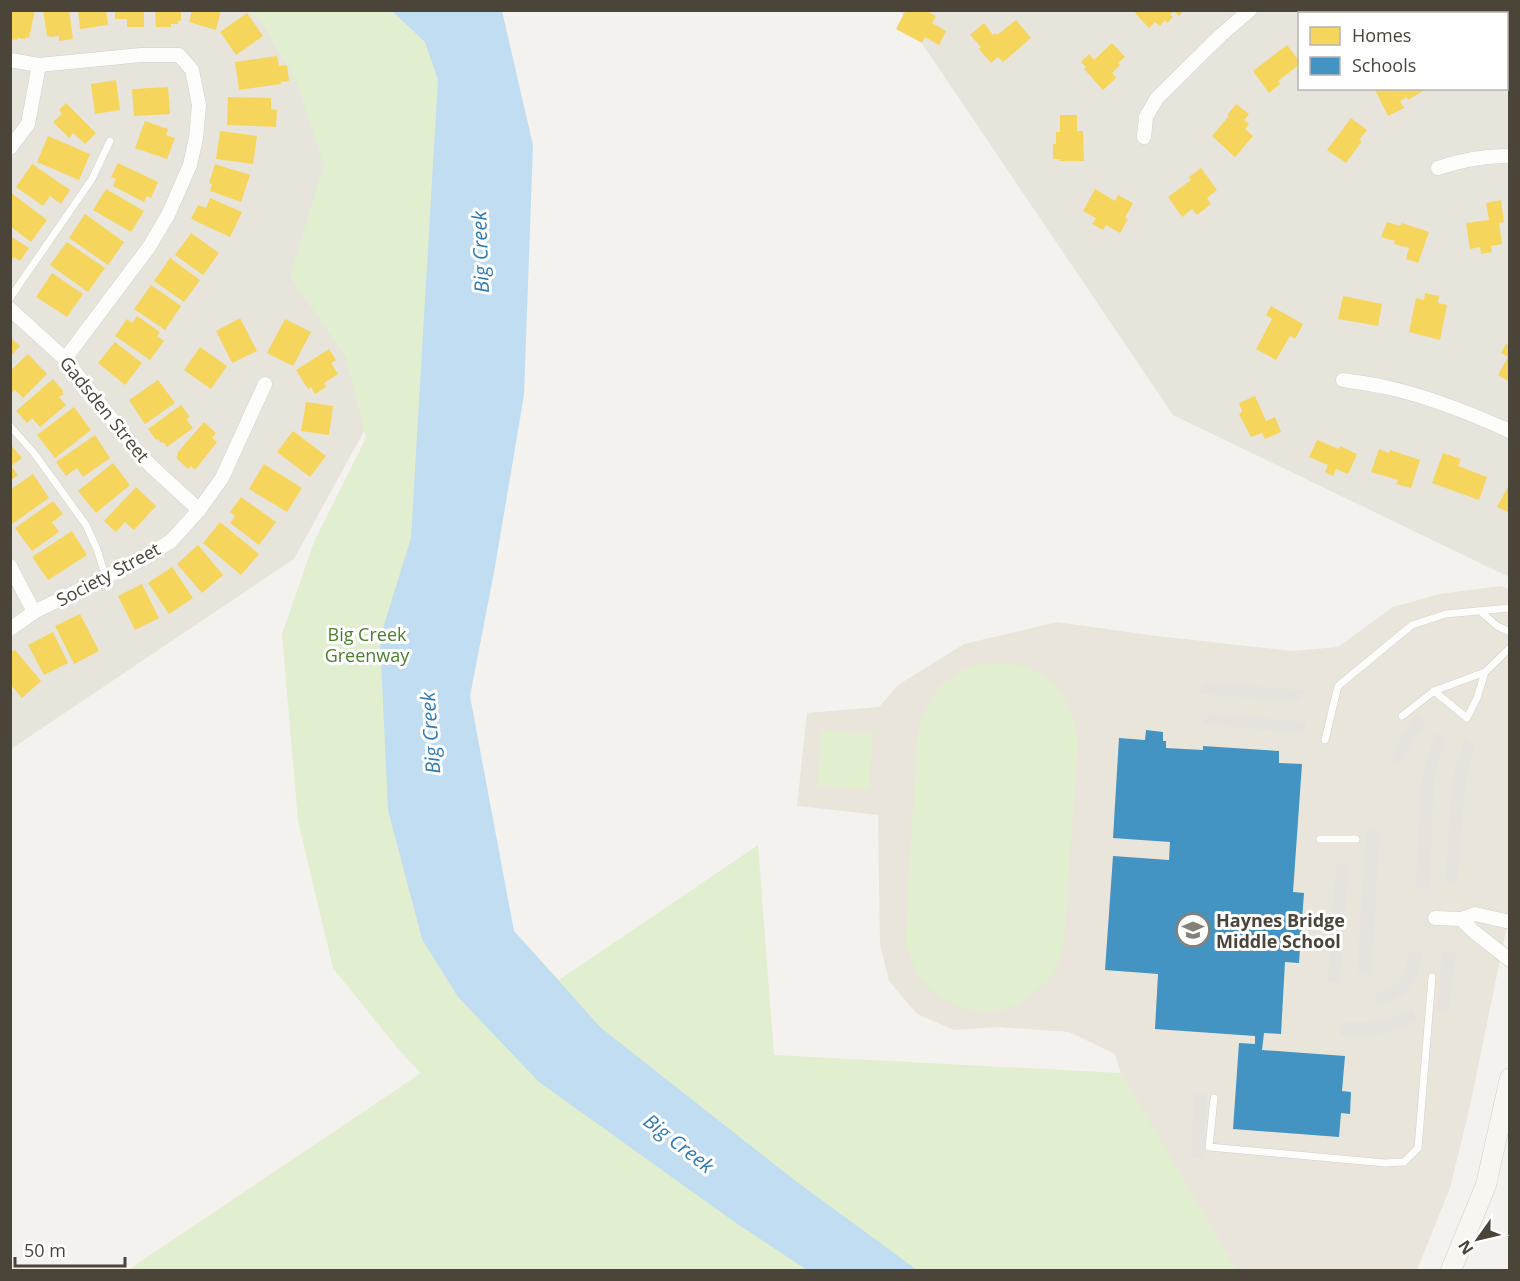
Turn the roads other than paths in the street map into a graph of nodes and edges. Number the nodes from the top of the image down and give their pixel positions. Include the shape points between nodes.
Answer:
1 (1250, 10) edge
2 (10, 60) edge
3 (39, 64) junction
4 (1144, 137) dead end
5 (110, 141) dead end
6 (10, 148) edge
7 (1509, 156) edge
8 (1438, 168) dead end
9 (10, 298) edge
10 (10, 309) edge
11 (65, 359) junction
12 (1343, 380) dead end
13 (265, 384) dead end
14 (10, 426) edge
15 (1509, 431) edge
16 (199, 510) junction
17 (10, 566) edge
18 (106, 578) junction
19 (1509, 608) edge
20 (1480, 611) junction
21 (34, 612) junction
22 (10, 629) edge
23 (1509, 632) edge
24 (1509, 648) edge
25 (1485, 672) junction
26 (1434, 691) junction
27 (1402, 716) dead end
28 (1325, 740) dead end
29 (1320, 839) dead end
30 (1356, 839) dead end
31 (1435, 918) dead end
32 (1461, 920) junction
33 (1509, 922) edge
34 (1509, 960) edge
35 (1432, 977) dead end
36 (1509, 1077) edge
37 (1214, 1098) dead end
38 (1451, 1270) edge

1 - 4 street via 1157,98 1146,117
2 - 3 street
3 - 6 street via 28,124
3 - 11 street via 179,55 192,70 199,105 190,165 168,215 149,247
5 - 9 lane via 92,179
7 - 8 street via 1461,160
10 - 11 street, Gadsden Street
11 - 16 street, Gadsden Street via 132,445
12 - 15 street via 1386,387 1439,403
13 - 16 street, Society Street via 222,478
14 - 18 lane via 86,525
16 - 18 street, Society Street via 171,541
17 - 21 street
18 - 21 street, Society Street
19 - 20 lane
20 - 23 lane
20 - 28 lane via 1446,614 1412,625 1338,686
21 - 22 street, Society Street
24 - 25 lane
25 - 26 lane
25 - 26 lane via 1467,718
26 - 27 lane
29 - 30 lane
31 - 32 street
32 - 33 street via 1475,914
32 - 34 street
35 - 37 lane via 1418,1148 1404,1162 1209,1147
36 - 38 main road via 1486,1185

